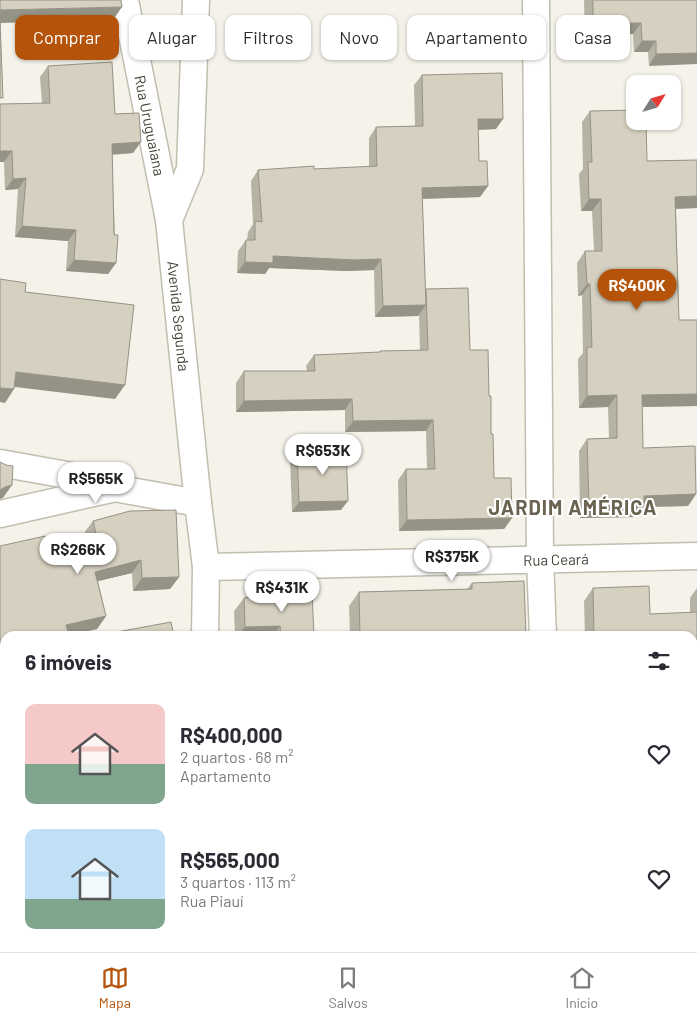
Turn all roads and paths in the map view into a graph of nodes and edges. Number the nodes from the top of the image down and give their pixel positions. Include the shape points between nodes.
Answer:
1 (125, 0) edge
2 (196, 0) edge
3 (536, 0) edge
4 (169, 220) junction
5 (0, 463) edge
6 (114, 488) junction
7 (198, 503) junction
8 (0, 514) edge
9 (697, 556) edge
10 (540, 559) junction
11 (206, 567) junction
12 (204, 631) edge
13 (543, 631) edge

1 - 4 street, Rua Uruguaiana
2 - 4 street, Avenida Segunda via 190,169
3 - 10 street
4 - 7 street, Avenida Segunda
5 - 6 street via 68,474
6 - 7 street
6 - 8 street
7 - 11 street, Avenida Segunda
9 - 10 street, Rua Ceará
10 - 11 street, Rua Ceará
10 - 13 street
11 - 12 street, Avenida Segunda

